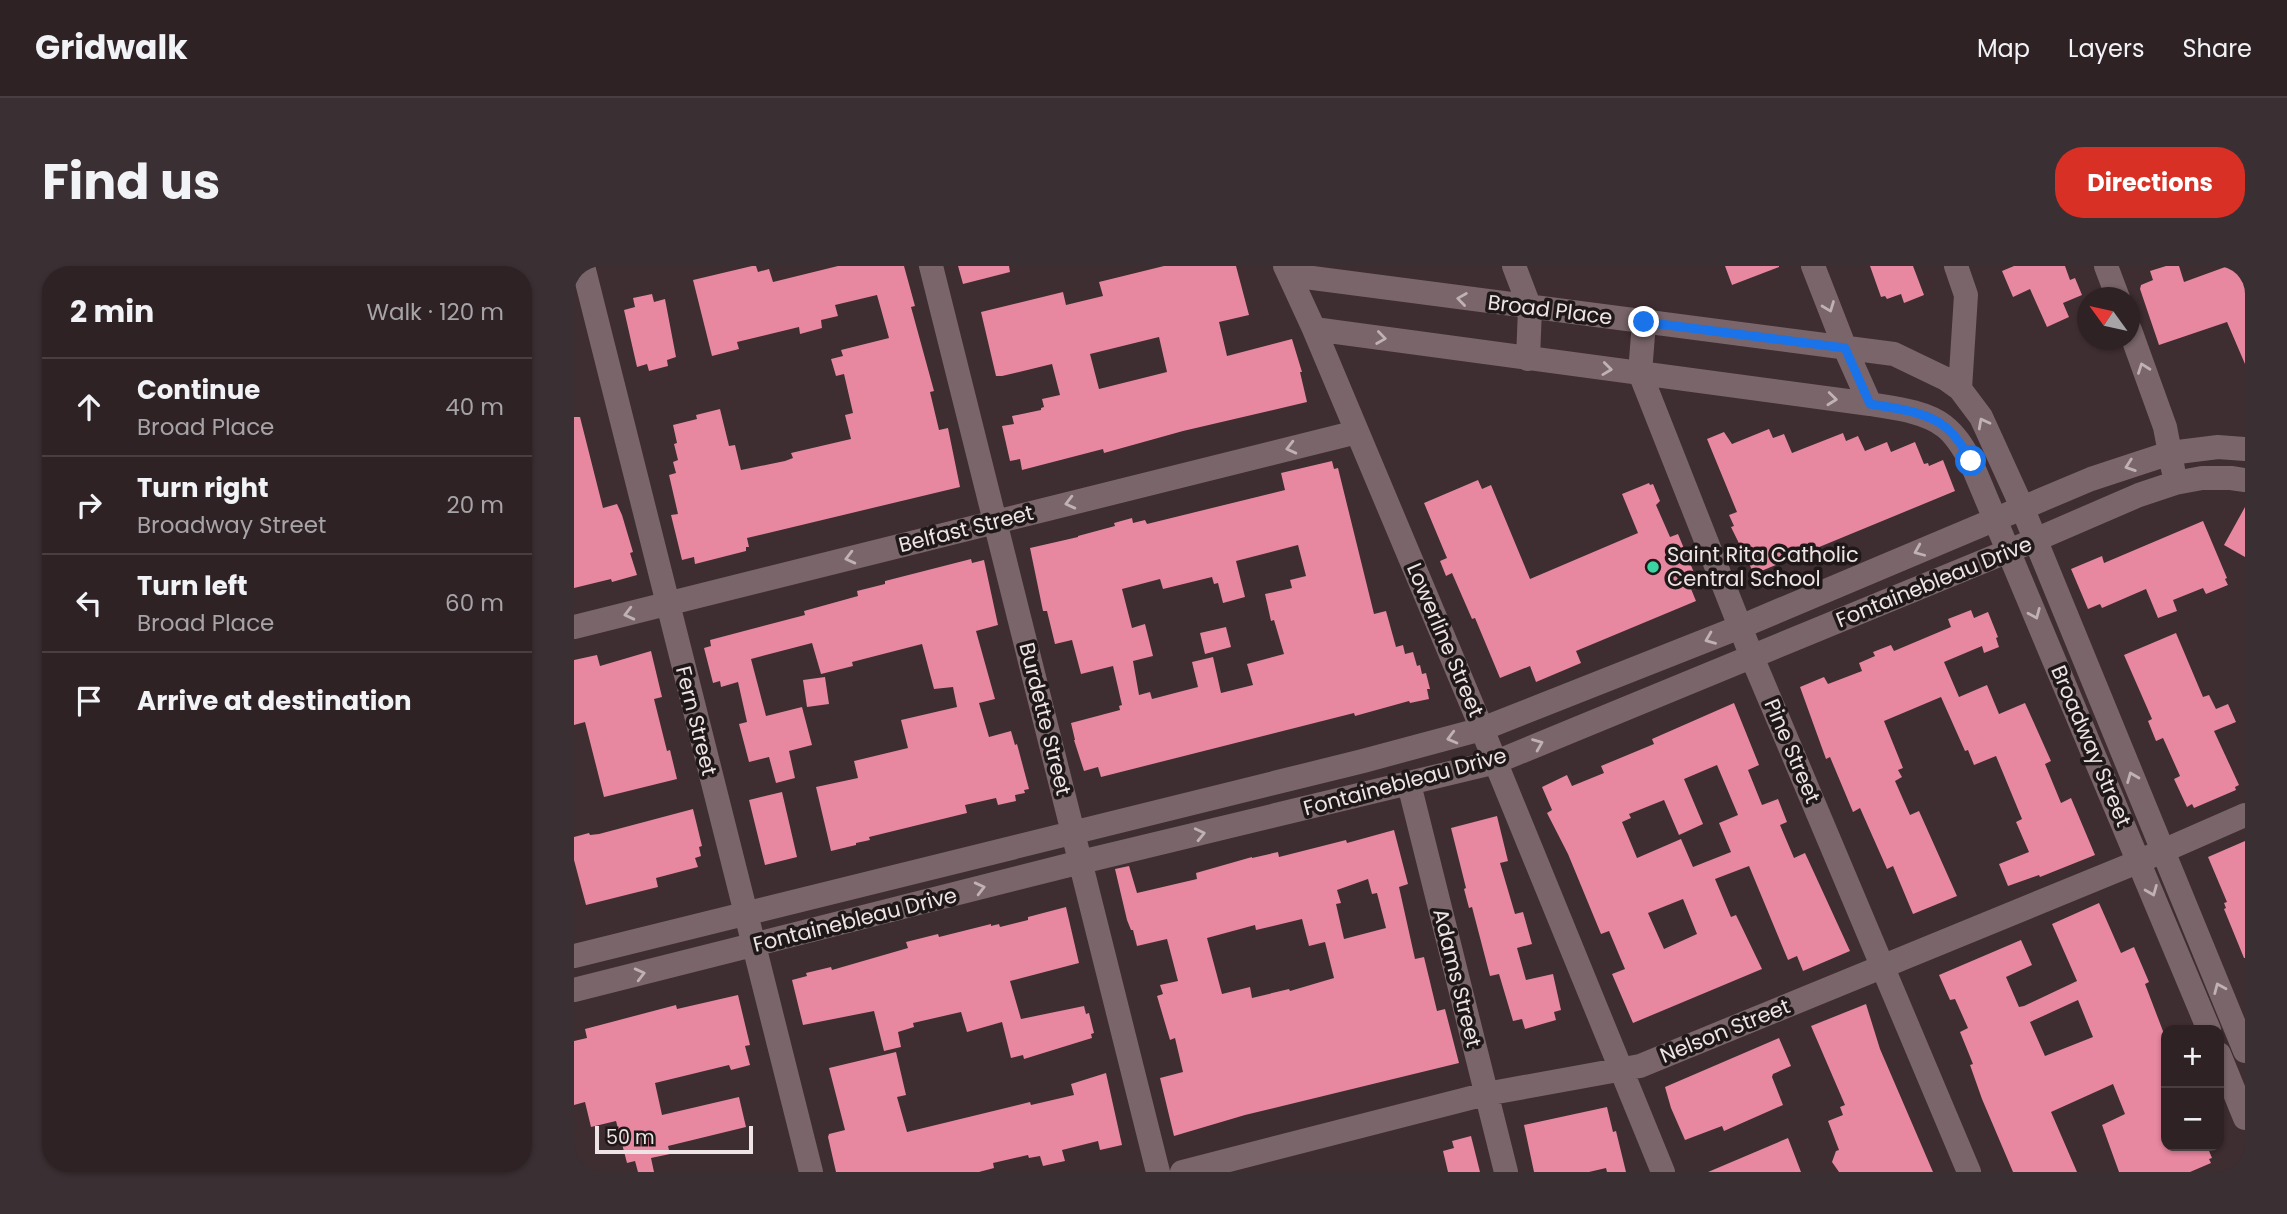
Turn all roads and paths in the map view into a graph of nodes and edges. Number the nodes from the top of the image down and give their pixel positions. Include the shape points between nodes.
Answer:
1 (931, 266) edge
2 (1514, 266) edge
3 (1813, 266) edge
4 (1956, 266) edge
5 (2106, 266) edge
6 (585, 269) edge
7 (1287, 271) edge
8 (2114, 287) edge
9 (1530, 308) junction
10 (1644, 322) junction
11 (1314, 329) junction
12 (1845, 348) junction
13 (2137, 350) edge
14 (1528, 359) junction
15 (1640, 373) junction
16 (1959, 389) junction
17 (1870, 404) junction
18 (1357, 432) junction
19 (2245, 449) edge
20 (2170, 453) junction
21 (2245, 480) edge
22 (2175, 483) junction
23 (2022, 507) junction
24 (1995, 519) junction
25 (996, 522) junction
26 (2035, 540) junction
27 (2009, 551) junction
28 (667, 604) junction
29 (1740, 626) junction
30 (574, 627) edge
31 (1752, 657) junction
32 (1482, 729) junction
33 (1496, 762) junction
34 (1409, 784) junction
35 (2245, 815) edge
36 (1074, 832) junction
37 (2151, 856) junction
38 (1081, 862) junction
39 (744, 914) junction
40 (752, 946) junction
41 (574, 956) edge
42 (1883, 967) junction
43 (574, 990) edge
44 (2207, 1025) edge
45 (2245, 1051) edge
46 (2224, 1066) edge
47 (1620, 1069) junction
48 (1486, 1094) junction
49 (2245, 1118) edge
50 (811, 1172) edge
51 (1158, 1172) edge
52 (1182, 1172) edge
53 (1506, 1172) edge
54 (1663, 1172) edge
55 (1969, 1172) edge

1 - 25 street, Burdette Street
2 - 9 street
3 -> 12 street
4 - 16 street via 1966,295
5 - 8 street
6 - 28 street, Fern Street
9 -> 7 street, Broad Place
7 - 11 street, Lowerline Street
9 - 10 street, Broad Place
9 - 14 street
10 - 12 street, Broad Place
10 - 15 street, Pine Street
11 -> 14 street
11 - 18 street, Lowerline Street
12 - 16 street, Broad Place via 1894,354
12 - 17 street
20 -> 13 street
14 -> 15 street
15 -> 17 street
15 - 29 street, Pine Street
23 -> 16 street, Broad Place via 1981,417
17 - 24 street, Broadway Street via 1897,408 1943,425 1971,461
18 -> 25 street, Belfast Street
18 - 32 street, Lowerline Street
19 - 20 street, Fontainebleau Drive
20 - 22 street
20 -> 23 street, Fontainebleau Drive
21 - 22 street, Fontainebleau Drive via 2202,478
22 - 26 street, Fontainebleau Drive
23 - 24 street, Fontainebleau Drive
23 - 26 street, Broadway Street
24 - 27 street, Broadway Street
24 -> 29 street, Fontainebleau Drive
25 -> 28 street, Belfast Street
25 - 36 street, Burdette Street
26 - 27 street, Fontainebleau Drive
37 -> 26 street, Broadway Street
27 - 31 street, Fontainebleau Drive
27 -> 37 street, Broadway Street
28 -> 30 street, Belfast Street
28 - 39 street, Fern Street
29 - 31 street, Pine Street
29 -> 32 street, Fontainebleau Drive
33 -> 31 street, Fontainebleau Drive
31 - 42 street, Pine Street
32 - 33 street, Lowerline Street
32 -> 36 street, Fontainebleau Drive
33 - 34 street, Fontainebleau Drive
33 - 47 street, Lowerline Street
38 -> 34 street, Fontainebleau Drive
34 - 48 street, Adams Street
35 - 37 street, Nelson Street
36 - 38 street, Burdette Street
36 - 39 street, Fontainebleau Drive
37 - 42 street, Nelson Street
37 -> 44 street, Broadway Street
45 -> 37 street, Broadway Street
40 -> 38 street, Fontainebleau Drive
38 - 51 street, Burdette Street
39 - 40 street, Fern Street
39 - 41 street, Fontainebleau Drive
43 -> 40 street, Fontainebleau Drive
40 - 50 street, Fern Street
42 - 47 street, Nelson Street via 1640,1066
42 - 55 street, Pine Street
46 - 49 street
47 - 48 street, Nelson Street
47 - 54 street, Lowerline Street
48 - 52 street, Nelson Street
48 - 53 street, Adams Street

